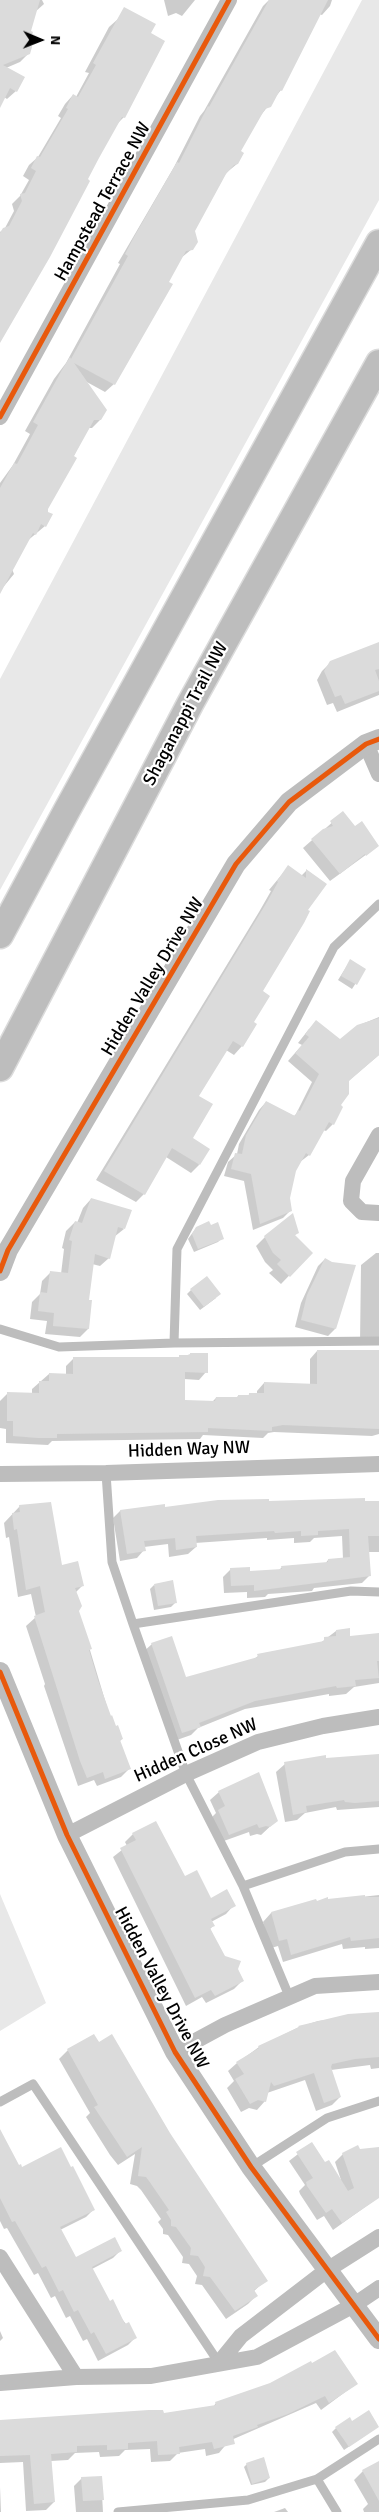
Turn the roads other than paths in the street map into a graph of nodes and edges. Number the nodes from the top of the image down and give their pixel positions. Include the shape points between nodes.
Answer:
1 (230, 0) edge
2 (379, 243) edge
3 (379, 363) edge
4 (0, 417) edge
5 (372, 742) edge
6 (379, 774) edge
7 (379, 904) edge
8 (0, 935) edge
9 (0, 1068) edge
10 (379, 1135) edge
11 (379, 1213) edge
12 (0, 1272) edge
13 (0, 1329) edge
14 (379, 1341) edge
15 (174, 1343) junction
16 (379, 1464) edge
17 (106, 1473) junction
18 (0, 1474) edge
19 (379, 1592) edge
20 (133, 1624) junction
21 (0, 1672) edge
22 (379, 1717) edge
23 (186, 1774) junction
24 (67, 1835) junction
25 (379, 1849) edge
26 (243, 1886) junction
27 (379, 1982) edge
28 (289, 1996) junction
29 (175, 2052) junction
30 (379, 2101) edge
31 (0, 2102) edge
32 (251, 2167) junction
33 (379, 2237) edge
34 (0, 2257) edge
35 (327, 2270) junction
36 (379, 2288) edge
37 (354, 2305) junction
38 (379, 2339) edge
39 (219, 2363) junction
40 (76, 2377) junction
41 (0, 2383) edge
42 (379, 2439) edge
43 (317, 2479) junction
44 (118, 2512) edge
45 (337, 2512) edge

1 - 4 street, Hampstead Terrace NW
2 - 8 main road
3 - 9 main road, Shaganappi Trail NW via 190,704
5 - 6 street
5 - 12 street, Hidden Valley Drive NW via 289,802 236,864 8,1250
7 - 15 lane via 334,947 177,1249
10 - 11 street via 354,1181 351,1200 362,1212
13 - 15 lane via 59,1347
14 - 15 lane
16 - 17 street, Hidden Way NW
17 - 18 street, Hidden Way NW
17 - 20 lane via 112,1562
19 - 20 lane via 351,1591
20 - 23 lane
21 - 24 street, Hidden Valley Drive NW
22 - 23 street, Hidden Close NW via 323,1726 258,1742
23 - 24 street, Hidden Close NW
23 - 26 lane
24 - 29 street, Hidden Valley Drive NW
25 - 26 lane via 345,1852
26 - 28 lane
27 - 28 street via 315,1986
28 - 29 street via 224,2025
29 - 32 street, Hidden Valley Drive NW
30 - 32 lane via 327,2118
31 - 39 lane via 33,2084
32 - 35 street, Hidden Valley Drive NW
33 - 35 street
34 - 40 street
35 - 37 street, Hidden Valley Drive NW
35 - 39 street via 241,2336
36 - 37 street
37 - 38 street, Hidden Valley Drive NW
37 - 39 street via 257,2357
39 - 40 street via 150,2376
40 - 41 street
42 - 43 lane
43 - 44 lane via 248,2500
43 - 45 lane

